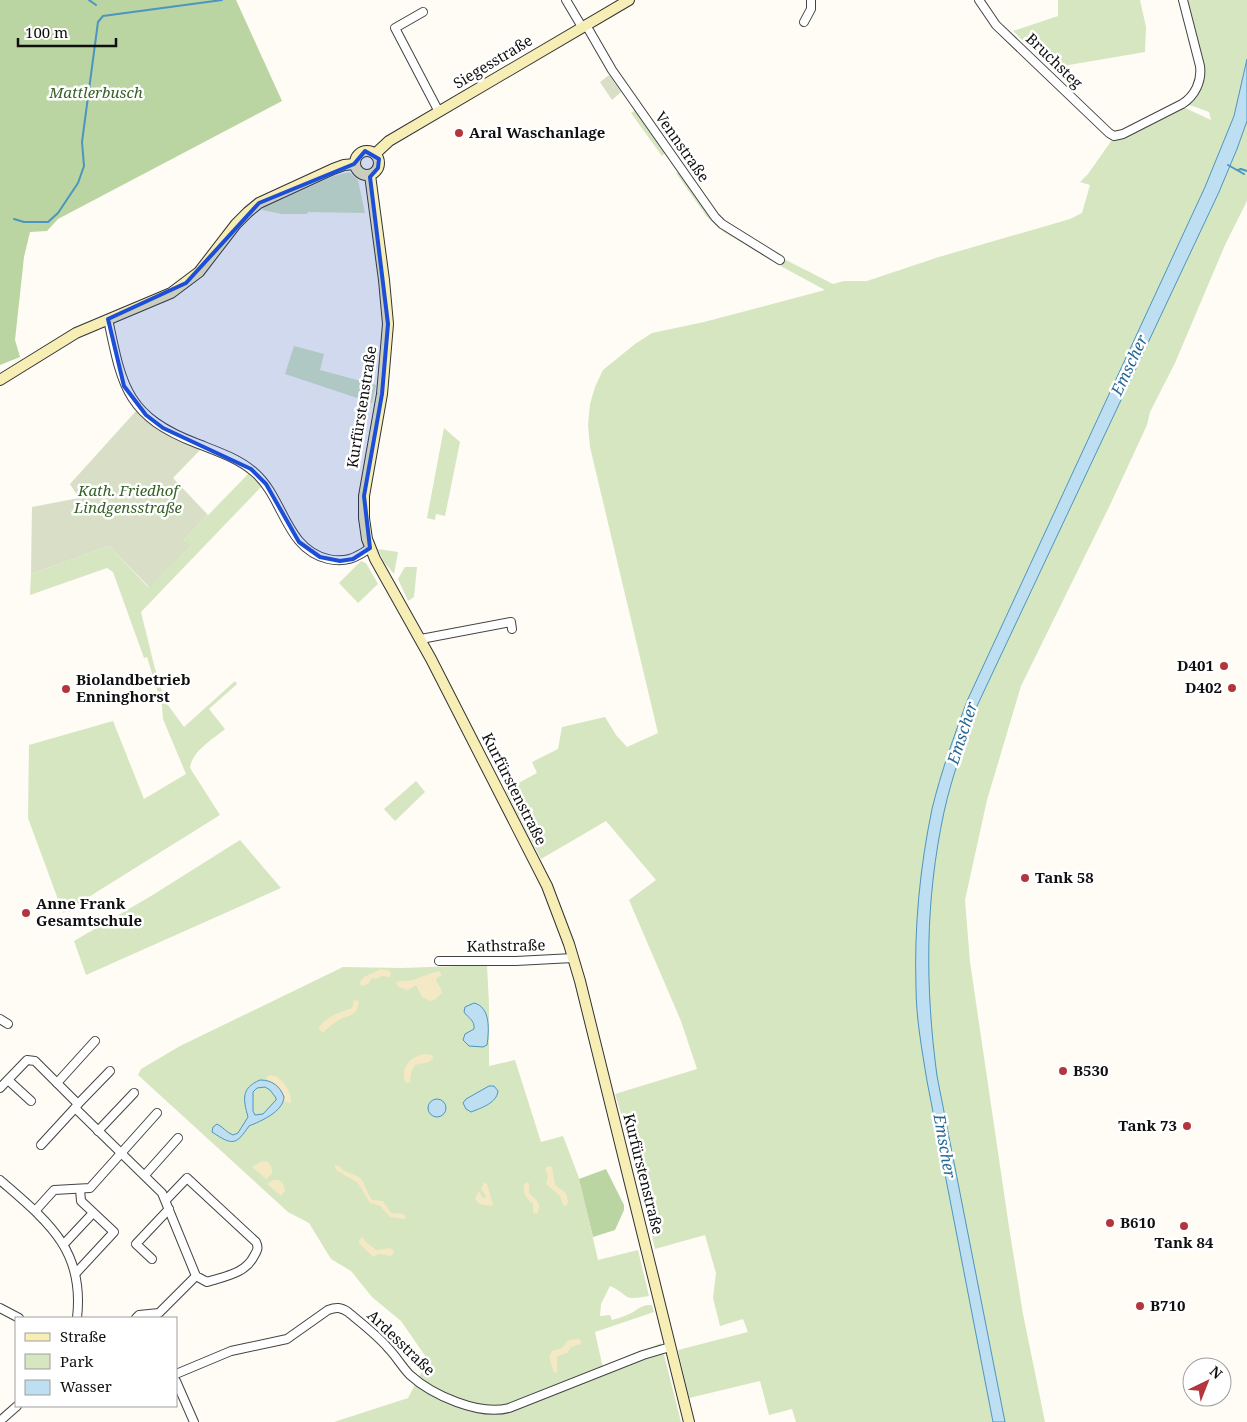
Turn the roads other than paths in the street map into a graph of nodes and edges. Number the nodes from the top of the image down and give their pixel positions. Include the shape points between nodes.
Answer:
1 (566, 0) edge
2 (629, 0) edge
3 (811, 0) edge
4 (979, 0) edge
5 (1183, 0) edge
6 (423, 12) dead end
7 (804, 22) dead end
8 (584, 26) junction
9 (439, 112) junction
10 (375, 154) junction
11 (355, 164) junction
12 (370, 175) junction
13 (780, 260) dead end
14 (108, 318) junction
15 (43, 353) junction
16 (0, 380) edge
17 (0, 388) edge
18 (370, 548) junction
19 (512, 629) dead end
20 (421, 639) junction
21 (573, 958) junction
22 (439, 961) dead end
23 (0, 1019) edge
24 (8, 1024) dead end
25 (95, 1041) dead end
26 (110, 1071) dead end
27 (8, 1080) junction
28 (57, 1083) junction
29 (0, 1088) edge
30 (134, 1093) dead end
31 (31, 1101) dead end
32 (76, 1106) junction
33 (157, 1114) dead end
34 (98, 1131) junction
35 (178, 1138) dead end
36 (41, 1144) dead end
37 (122, 1152) junction
38 (145, 1174) junction
39 (0, 1180) edge
40 (80, 1189) junction
41 (166, 1200) junction
42 (169, 1209) junction
43 (36, 1210) junction
44 (93, 1213) junction
45 (64, 1244) junction
46 (152, 1259) dead end
47 (76, 1273) junction
48 (196, 1276) junction
49 (0, 1308) edge
50 (17, 1317) edge
51 (77, 1317) edge
52 (137, 1317) edge
53 (670, 1347) junction
54 (178, 1373) edge
55 (178, 1386) edge
56 (15, 1407) edge
57 (0, 1422) edge
58 (194, 1422) edge
59 (689, 1422) edge

1 - 8 street, Vennstraße
2 - 8 main road, Siegesstraße
3 - 7 street via 811,9
4 - 5 street, Bruchsteg via 996,25 1109,133 1116,136 1182,104 1195,91 1201,75 1200,66
6 - 9 street via 395,28
8 - 9 main road, Siegesstraße
8 - 13 street, Vennstraße via 715,217
9 - 10 main road, Siegesstraße via 389,141
10 - 11 main road via 362,152
10 - 12 main road, Kurfürstenstraße via 379,166
11 - 12 main road via 360,173
11 - 14 main road via 333,169 259,203 199,272 186,282 171,293
12 - 18 main road, Kurfürstenstraße via 388,324 382,394 364,496 364,518
14 - 15 main road
14 - 18 street via 124,386 146,415 163,428 251,469 266,484 295,536 314,554 332,560 348,560
15 - 16 main road
15 - 17 main road
18 - 20 main road, Kurfürstenstraße
19 - 20 street via 511,622
20 - 21 main road, Kurfürstenstraße via 547,886
21 - 22 street, Kathstraße
21 - 53 main road, Kurfürstenstraße
23 - 24 street
25 - 28 street
26 - 32 street
27 - 28 street via 27,1060 35,1061
27 - 29 street
27 - 31 street
28 - 32 street
30 - 34 street
32 - 34 street
32 - 36 street
33 - 37 street
34 - 37 street
35 - 38 street
37 - 38 street
37 - 40 street via 90,1188
38 - 41 street
39 - 43 street
40 - 43 street via 54,1190
40 - 44 street via 81,1201
41 - 42 street
41 - 48 street via 186,1178 256,1242 257,1251 242,1271 207,1282
42 - 46 street via 136,1244
42 - 48 street
43 - 45 street
44 - 45 street
44 - 47 street via 114,1232
45 - 47 street
47 - 51 street
48 - 52 street via 160,1314
49 - 50 street
53 - 54 street, Ardesstraße via 509,1408 484,1410 428,1388 409,1374 387,1346 348,1312 335,1308 287,1339 232,1351
53 - 59 main road, Kurfürstenstraße
55 - 58 street
56 - 57 street

